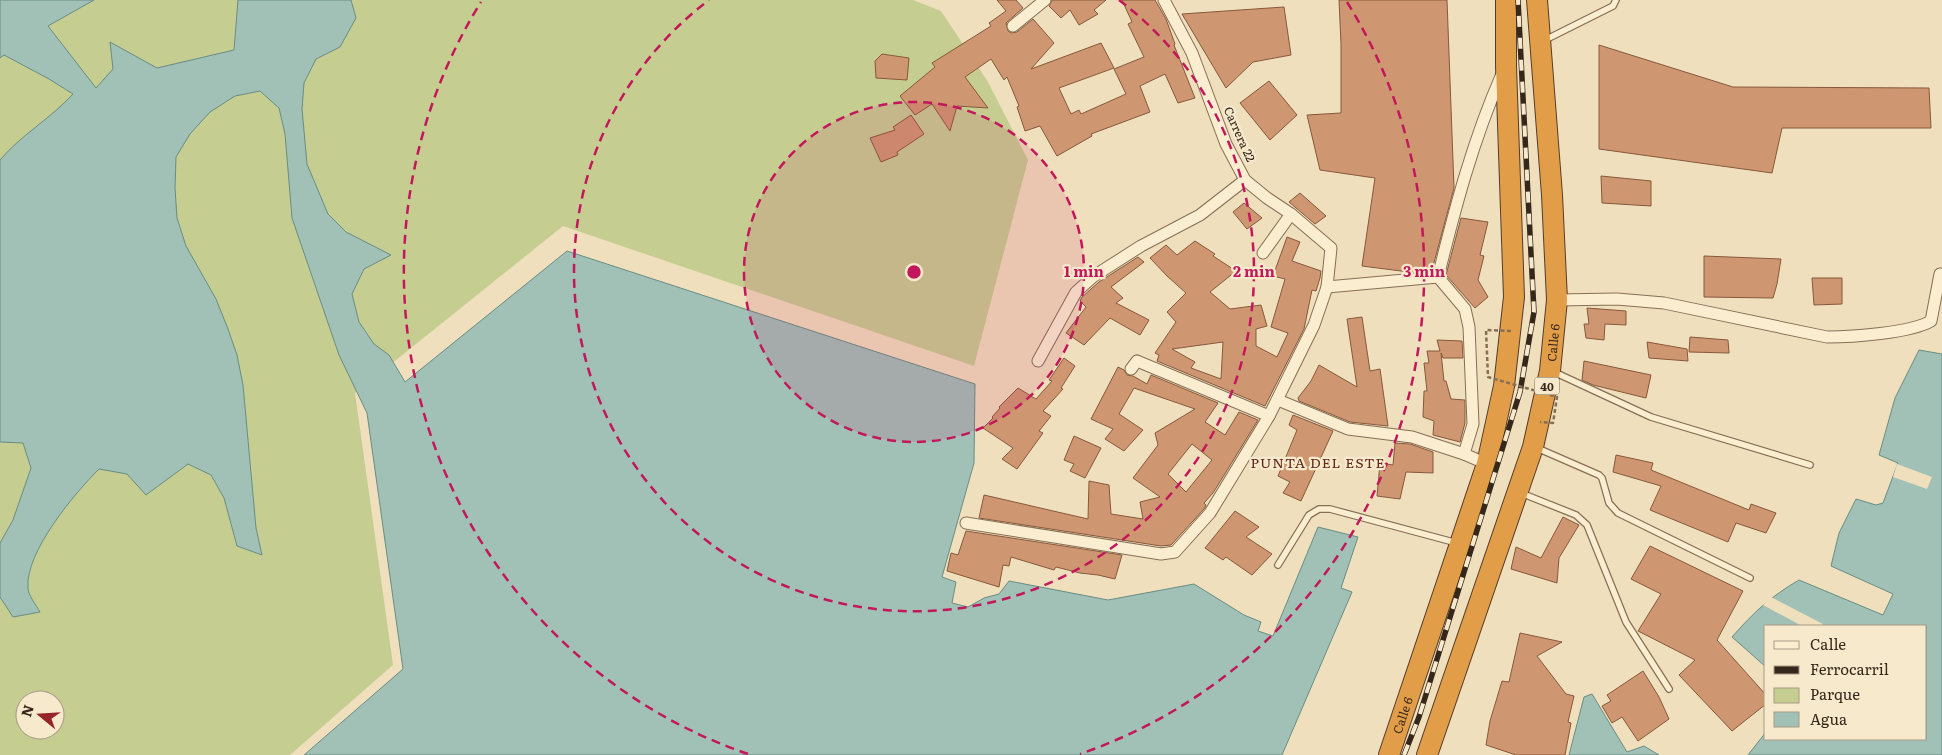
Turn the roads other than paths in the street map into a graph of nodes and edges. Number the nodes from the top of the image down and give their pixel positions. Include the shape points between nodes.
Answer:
1 (1045, 0) edge
2 (1164, 0) edge
3 (1506, 0) edge
4 (1537, 0) edge
5 (1616, 0) edge
6 (1013, 26) dead end
7 (1539, 43) junction
8 (1506, 66) junction
9 (1245, 180) junction
10 (1290, 214) junction
11 (1263, 253) dead end
12 (1940, 274) dead end
13 (1438, 277) junction
14 (1327, 287) junction
15 (1557, 300) junction
16 (1038, 361) dead end
17 (1131, 369) dead end
18 (1550, 370) junction
19 (1278, 400) junction
20 (1269, 416) junction
21 (1533, 446) junction
22 (1464, 454) junction
23 (1486, 464) junction
24 (1810, 465) dead end
25 (1517, 491) junction
26 (966, 523) dead end
27 (1459, 543) junction
28 (1278, 565) dead end
29 (1750, 578) dead end
30 (1669, 689) dead end
31 (1390, 755) edge
32 (1428, 755) edge

1 - 6 street
2 - 9 street, Carrera 22 via 1192,53 1226,144
3 - 8 highway, Calle 6
4 - 7 highway, Calle 6 / 40
5 - 7 lane via 1613,6
7 - 15 highway, Calle 6 / 40
8 - 13 street via 1484,114
8 - 23 highway, Calle 6 via 1514,287 1504,386
9 - 10 street, Carrera 22
9 - 16 street via 1200,215 1141,246 1094,276 1076,292
10 - 11 street
10 - 14 street, Carrera 22 via 1331,248
12 - 15 street via 1931,321 1917,327 1853,337 1827,337 1664,303 1617,299
13 - 14 street
13 - 22 street via 1465,309 1469,327 1473,424
14 - 19 street via 1314,326
15 - 18 highway, Calle 6 / 40
17 - 20 street via 1137,361
18 - 21 highway, Calle 6 / 40
18 - 24 lane via 1651,417
19 - 20 street
19 - 22 street via 1348,429 1412,437
20 - 26 street via 1210,512 1175,552 1160,554
21 - 25 highway, Calle 6 / 40
21 - 29 lane via 1599,475 1610,503 1618,513
22 - 23 street
23 - 27 highway, Calle 6
25 - 30 lane via 1576,516 1587,525 1626,622
25 - 32 highway, Calle 6 / 40
27 - 28 lane via 1330,509 1319,509 1309,514
27 - 31 highway, Calle 6

